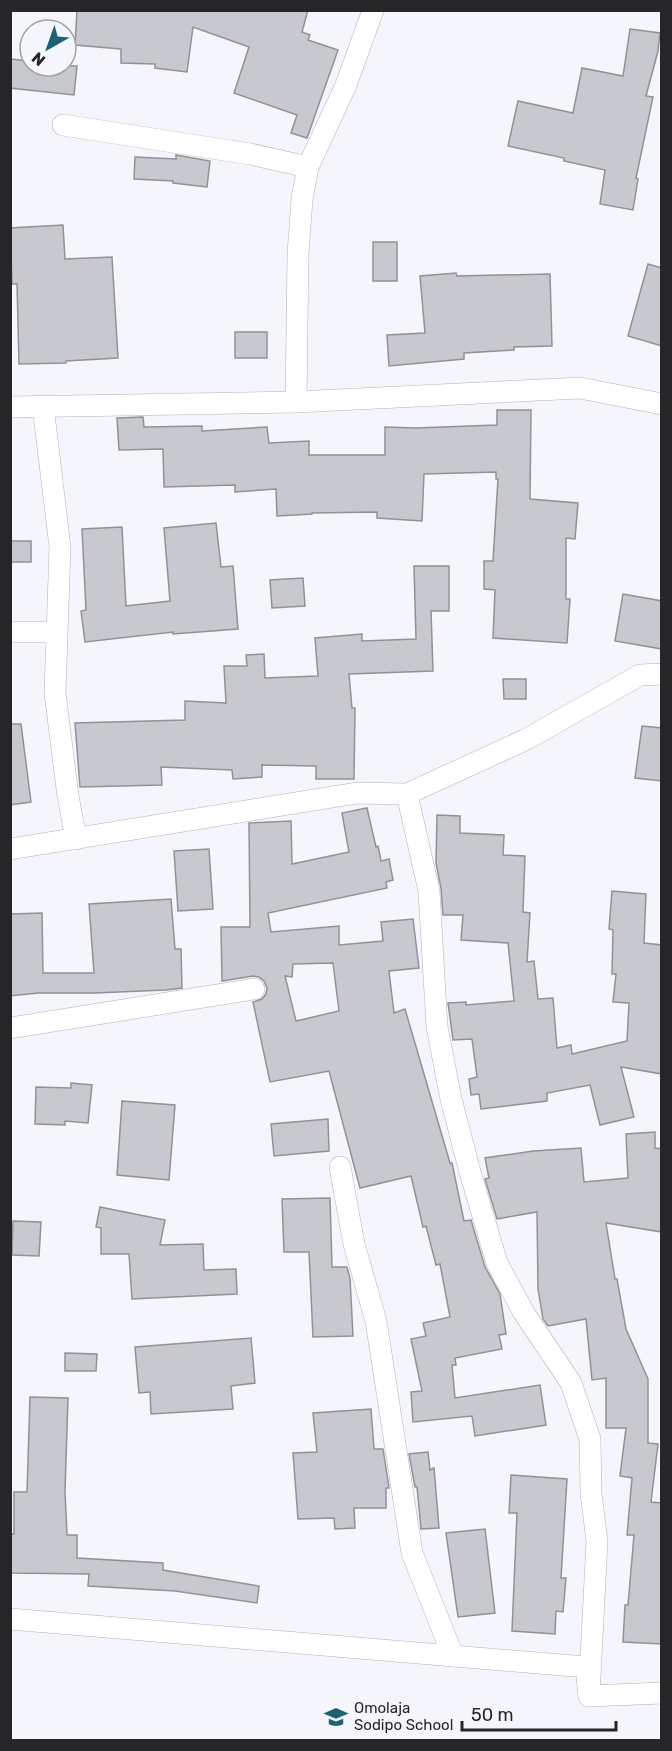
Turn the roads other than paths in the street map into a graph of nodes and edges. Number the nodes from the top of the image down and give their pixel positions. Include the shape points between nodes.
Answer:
1 (373, 10) edge
2 (63, 125) dead end
3 (308, 167) junction
4 (296, 402) junction
5 (662, 404) edge
6 (10, 406) edge
7 (43, 406) junction
8 (10, 632) edge
9 (56, 632) junction
10 (662, 674) edge
11 (407, 794) junction
12 (76, 839) junction
13 (10, 849) edge
14 (254, 989) dead end
15 (10, 1028) edge
16 (340, 1167) dead end
17 (10, 1619) edge
18 (453, 1656) junction
19 (662, 1693) edge
20 (589, 1696) junction

1 - 3 street via 346,85
2 - 3 street via 250,154
3 - 4 street via 298,254
4 - 5 street via 580,388
4 - 7 street
6 - 7 street
7 - 9 street via 60,547
8 - 9 street
9 - 12 street via 55,693
10 - 11 street via 640,675 527,739
11 - 12 street via 357,793
11 - 20 street via 429,891 437,1027 470,1172 497,1263 524,1313 571,1383 590,1439 597,1540
12 - 13 street
14 - 15 street
16 - 18 street via 354,1244 376,1321 412,1553
17 - 18 street
18 - 20 street via 586,1667
19 - 20 street

